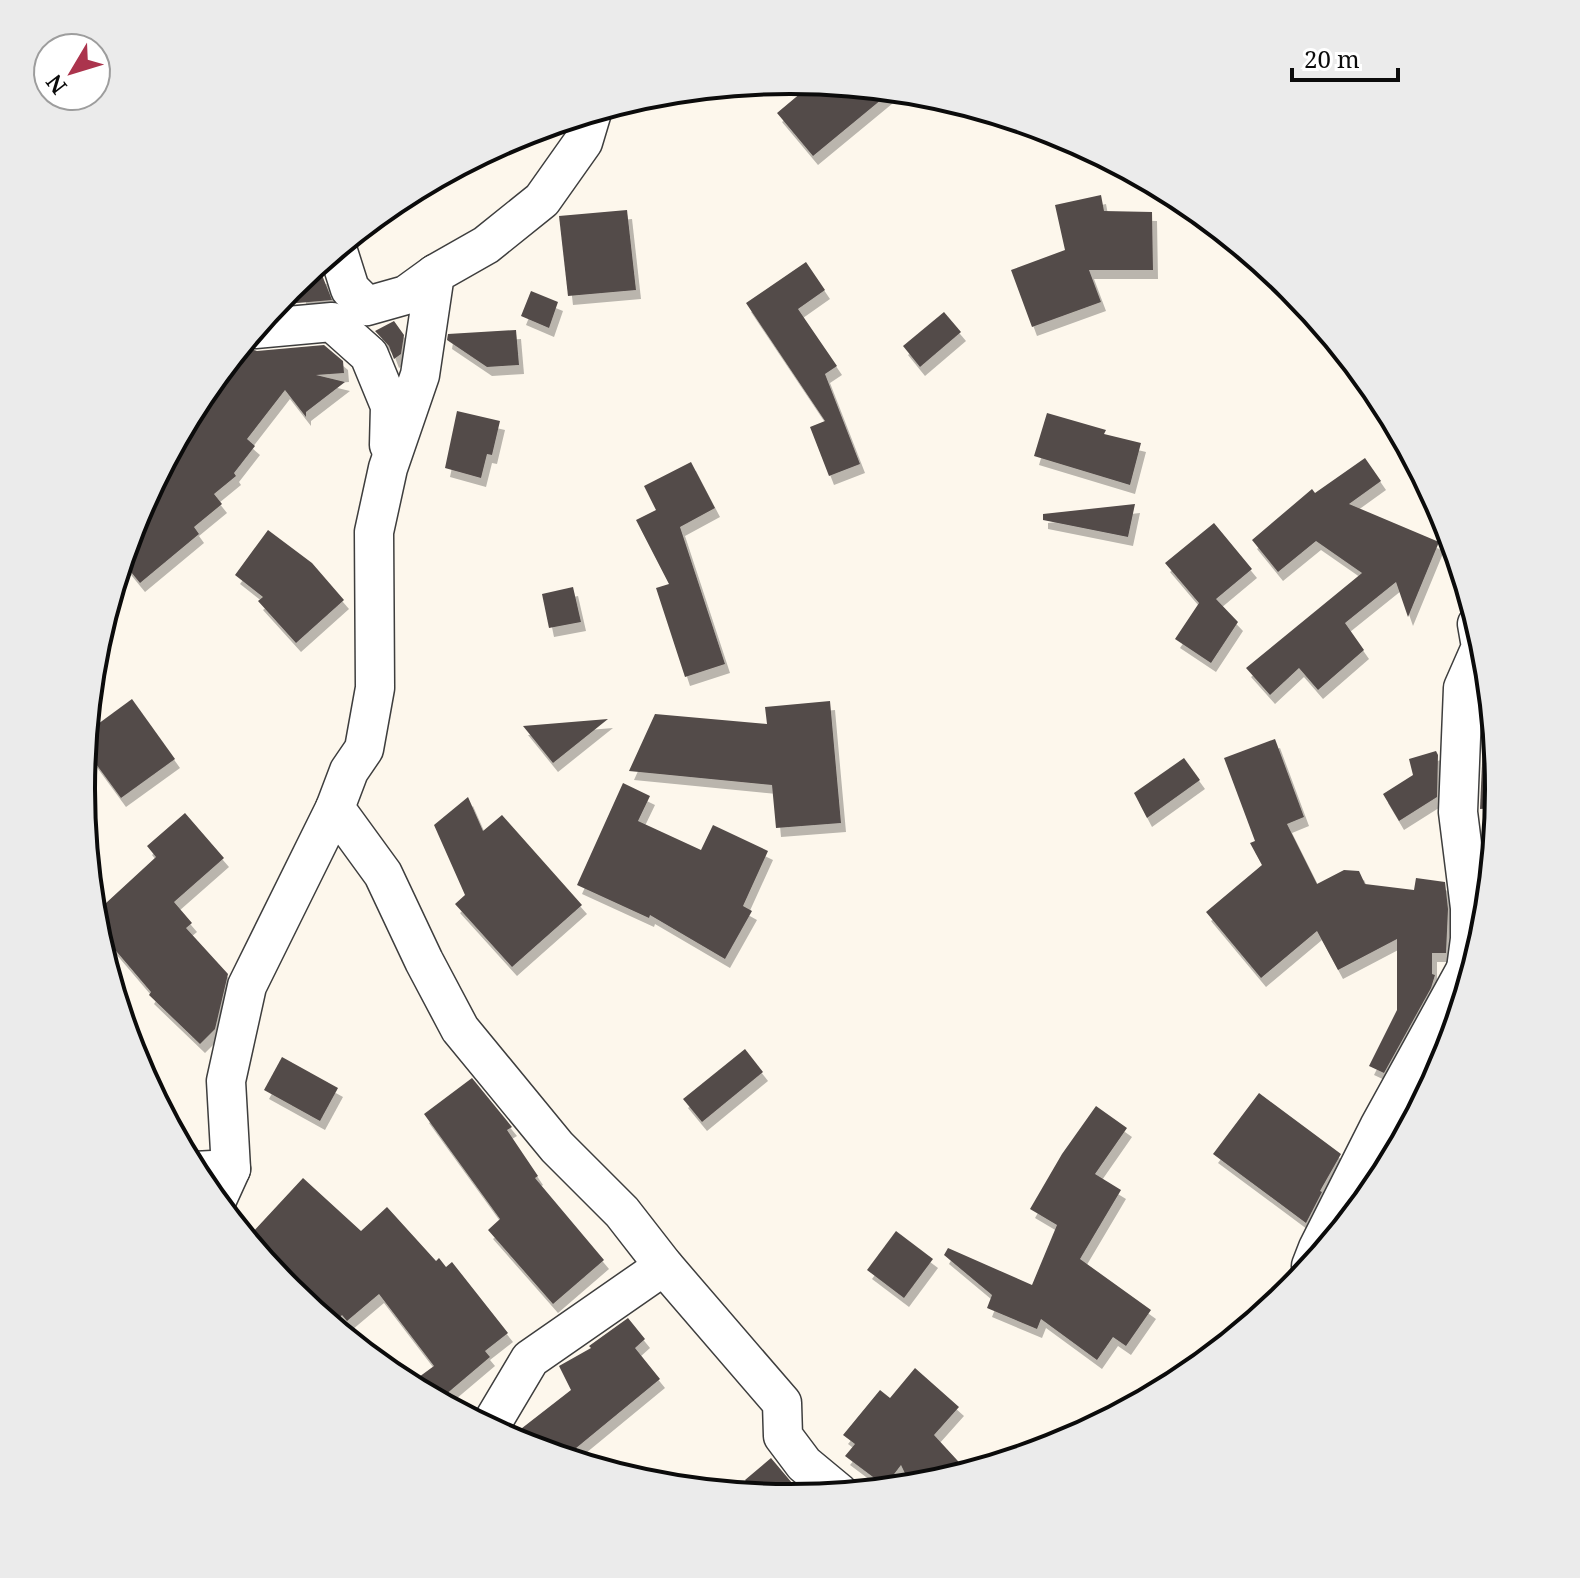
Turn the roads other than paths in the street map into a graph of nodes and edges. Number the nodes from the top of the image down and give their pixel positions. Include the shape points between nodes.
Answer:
1 (588, 125) edge
2 (341, 259) edge
3 (435, 274) junction
4 (270, 328) edge
5 (388, 468) junction
6 (1474, 664) edge
7 (335, 808) junction
8 (1470, 933) edge
9 (1450, 1005) edge
10 (214, 1178) edge
11 (1328, 1228) edge
12 (664, 1266) junction
13 (495, 1418) edge
14 (827, 1483) edge

1 - 3 street via 583,142 542,200 486,245
2 - 3 street via 350,289 367,306 406,295
3 - 5 street via 420,375
4 - 5 street via 332,322 369,355 390,406
5 - 7 street via 374,532 375,688 364,749
6 - 8 street via 1463,688 1458,812
7 - 10 street via 247,986 226,1081
7 - 12 street via 383,874 460,1029
9 - 11 street
12 - 13 street via 530,1359
12 - 14 street via 782,1403 783,1436

